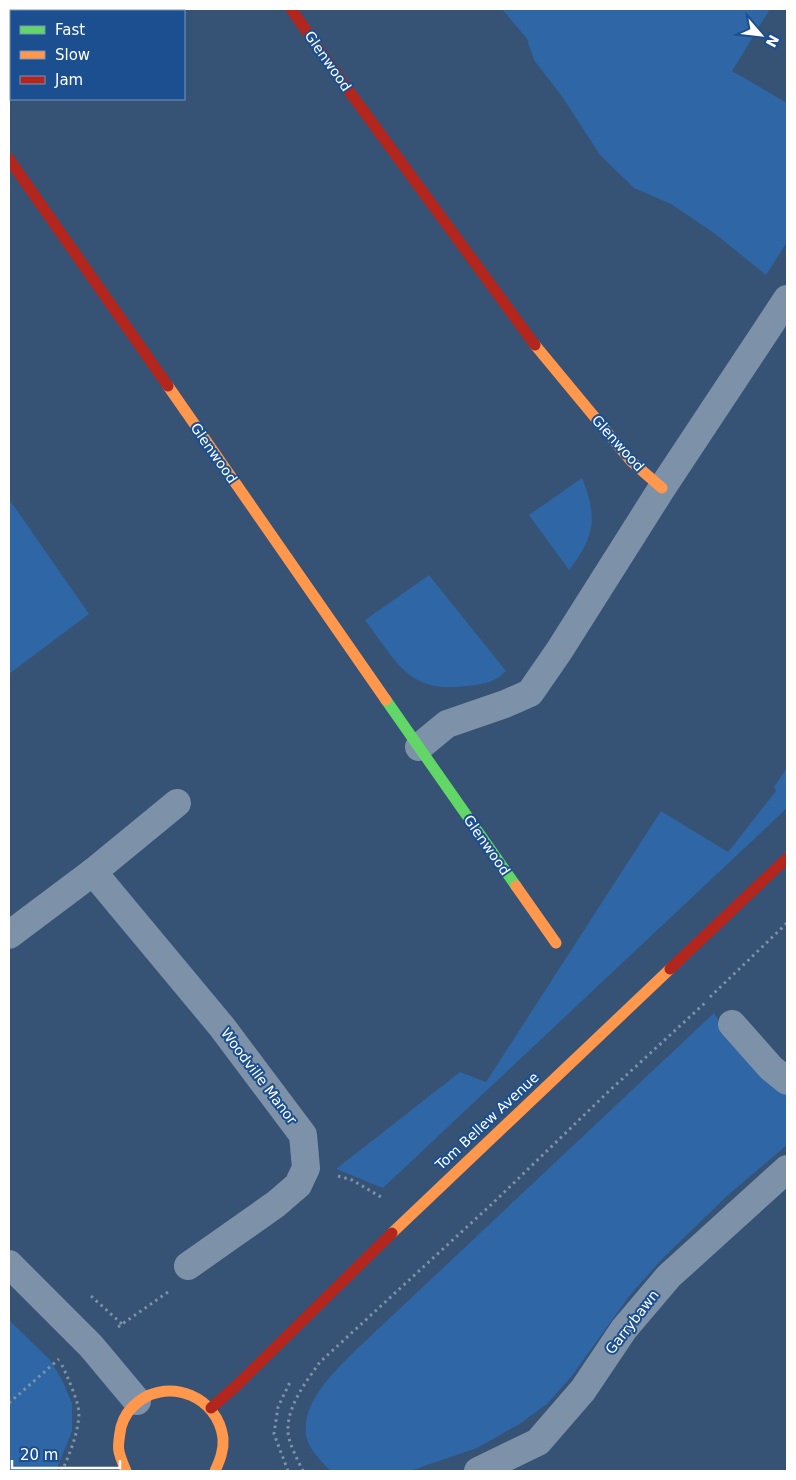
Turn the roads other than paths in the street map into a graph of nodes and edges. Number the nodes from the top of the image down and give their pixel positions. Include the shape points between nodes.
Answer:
1 (291, 9) edge
2 (9, 159) edge
3 (787, 299) edge
4 (662, 488) junction
5 (419, 746) junction
6 (178, 803) dead end
7 (787, 858) edge
8 (93, 872) junction
9 (9, 935) edge
10 (556, 943) dead end
11 (732, 1024) dead end
12 (787, 1081) edge
13 (787, 1169) edge
14 (9, 1264) edge
15 (188, 1266) road end
16 (137, 1401) junction
17 (211, 1408) junction
18 (126, 1471) edge
19 (216, 1471) edge
20 (478, 1471) edge

1 - 4 street, Glenwood via 535,345 631,461
2 - 5 street, Glenwood
3 - 4 street
4 - 5 street via 530,693 447,724
5 - 10 street, Glenwood
6 - 8 street
7 - 17 street, Tom Bellew Avenue
8 - 9 street
8 - 15 street, Woodville Manor via 222,1027 302,1135 306,1168 298,1186
11 - 12 street
13 - 20 street, Garrybawn via 669,1276 538,1442
14 - 16 street via 91,1346
16 - 17 street via 158,1391 172,1389 201,1399
16 - 18 street via 119,1428 118,1453
17 - 19 street via 222,1427 224,1442

